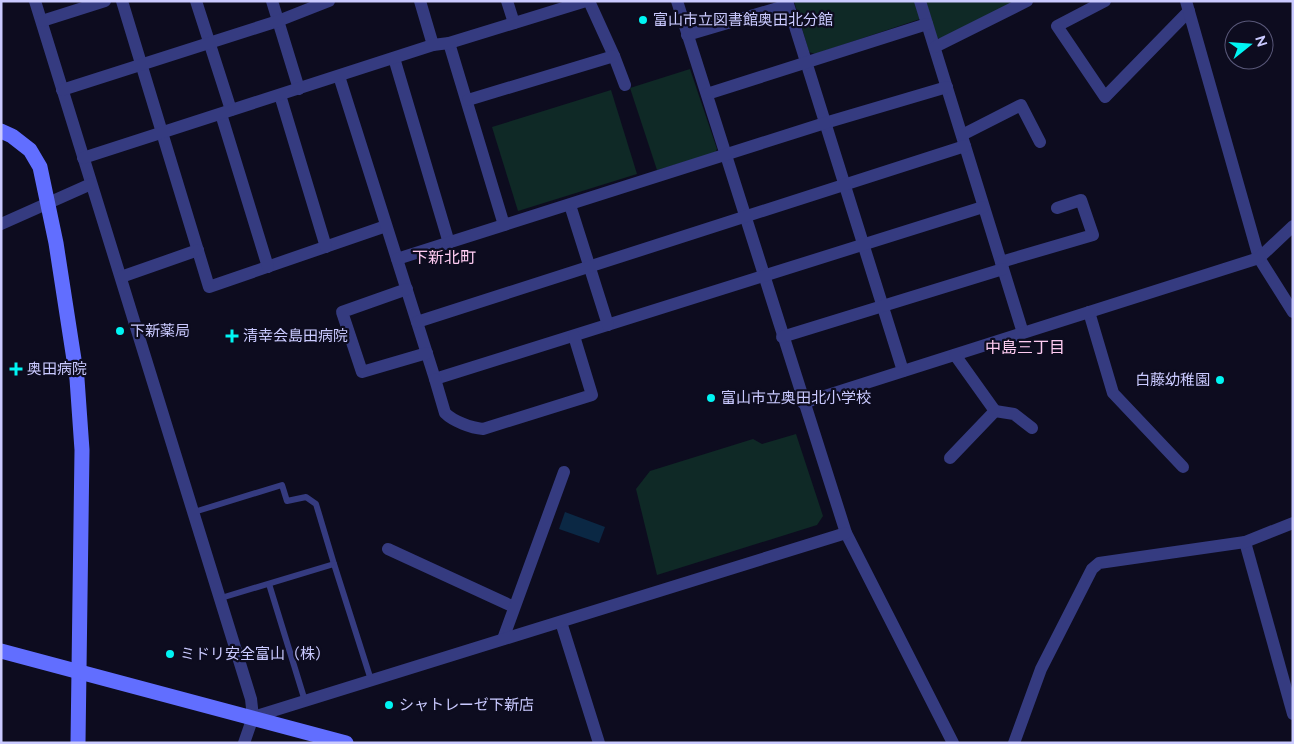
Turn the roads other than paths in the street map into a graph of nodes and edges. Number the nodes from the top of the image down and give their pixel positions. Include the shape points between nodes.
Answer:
1 (35, 1) edge
2 (105, 1) edge
3 (122, 1) edge
4 (196, 1) edge
5 (272, 1) edge
6 (329, 1) edge
7 (420, 1) edge
8 (507, 1) edge
9 (587, 1) edge
10 (676, 1) edge
11 (920, 1) edge
12 (1027, 1) edge
13 (1105, 1) edge
14 (788, 3) edge
15 (1188, 6) edge
16 (42, 21) junction
17 (278, 21) junction
18 (514, 23) junction
19 (927, 24) junction
20 (688, 35) junction
21 (209, 43) junction
22 (449, 43) junction
23 (433, 45) junction
24 (935, 47) junction
25 (614, 56) junction
26 (394, 58) junction
27 (806, 62) junction
28 (142, 64) junction
29 (339, 76) junction
30 (625, 85) dead end
31 (947, 87) junction
32 (299, 89) junction
33 (62, 90) junction
34 (707, 94) junction
35 (280, 95) junction
36 (468, 100) junction
37 (226, 112) junction
38 (825, 123) junction
39 (1, 131) edge
40 (162, 132) junction
41 (963, 140) junction
42 (1040, 142) dead end
43 (726, 155) junction
44 (83, 158) junction
45 (91, 184) junction
46 (844, 184) junction
47 (48, 202) junction
48 (570, 204) junction
49 (983, 207) junction
50 (1057, 208) dead end
51 (745, 216) junction
52 (1, 224) edge
53 (504, 225) junction
54 (386, 226) junction
55 (1293, 226) edge
56 (449, 243) junction
57 (863, 244) junction
58 (326, 247) junction
59 (198, 250) junction
60 (1259, 258) junction
61 (397, 259) junction
62 (1002, 265) junction
63 (268, 266) junction
64 (589, 266) junction
65 (764, 276) junction
66 (121, 277) junction
67 (407, 289) junction
68 (883, 306) junction
69 (1090, 312) junction
70 (1293, 312) edge
71 (417, 322) junction
72 (608, 325) junction
73 (1023, 333) junction
74 (574, 336) junction
75 (782, 337) junction
76 (427, 353) junction
77 (955, 355) junction
78 (903, 372) junction
79 (435, 379) junction
80 (803, 403) junction
81 (995, 411) junction
82 (1032, 428) dead end
83 (950, 458) dead end
84 (1184, 466) dead end
85 (564, 472) dead end
86 (194, 512) junction
87 (1293, 523) edge
88 (846, 533) junction
89 (1245, 542) junction
90 (388, 548) dead end
91 (334, 564) junction
92 (269, 584) junction
93 (221, 598) junction
94 (514, 607) junction
95 (561, 622) junction
96 (503, 639) junction
97 (1, 651) edge
98 (80, 672) junction
99 (371, 680) junction
100 (305, 701) junction
101 (1293, 714) edge
102 (252, 717) junction
103 (78, 743) edge
104 (244, 743) edge
105 (346, 743) edge
106 (599, 743) edge
107 (953, 743) edge
108 (1014, 743) edge

1 - 16 street
2 - 16 street
3 - 28 street
4 - 21 street
5 - 17 street
6 - 17 street
7 - 23 street
8 - 18 street
9 - 18 street
9 - 25 street
10 - 20 street
11 - 19 street
12 - 24 street
13 - 15 street via 1057,26 1105,97
14 - 20 street
14 - 27 street
15 - 60 street
16 - 33 street
17 - 21 street
17 - 32 street
18 - 22 street
19 - 24 street
19 - 27 street
20 - 34 street
21 - 28 street
21 - 37 street
22 - 23 street
22 - 36 street
23 - 26 street
24 - 31 street
25 - 30 street
25 - 36 street
26 - 29 street
26 - 56 street
27 - 34 street
27 - 38 street
28 - 33 street
28 - 40 street
29 - 32 street
29 - 54 street
31 - 38 street
31 - 41 street
32 - 35 street
33 - 44 street
34 - 43 street
35 - 37 street
35 - 58 street
36 - 53 street
37 - 40 street
37 - 63 street
38 - 43 street
38 - 46 street
39 - 47 street via 30,150 40,167
40 - 44 street
40 - 59 street
41 - 42 street via 1021,105
41 - 46 street
41 - 49 street
43 - 48 street
43 - 51 street
44 - 45 street
45 - 47 street
45 - 66 street
46 - 51 street
46 - 57 street
47 - 52 street
47 - 98 street via 77,379 82,450
48 - 53 street
48 - 64 street
49 - 57 street
49 - 62 street
50 - 62 street via 1081,200 1093,235
51 - 64 street
51 - 65 street
53 - 56 street
54 - 58 street
54 - 61 street
55 - 60 street
56 - 61 street
57 - 65 street
57 - 68 street
58 - 63 street
59 - 63 street via 209,286
59 - 66 street
60 - 69 street
60 - 70 street
61 - 67 street
62 - 68 street
62 - 73 street
64 - 71 street
64 - 72 street
65 - 72 street
65 - 75 street
66 - 86 street
67 - 71 street
67 - 76 street via 342,312 362,372
68 - 75 street
68 - 78 street
69 - 73 street
69 - 84 street via 1113,393
71 - 76 street
72 - 74 street
73 - 77 street
74 - 79 street
74 - 79 street via 592,396 476,429 445,413
75 - 80 street
76 - 79 street
77 - 78 street
77 - 81 street
78 - 80 street
80 - 88 street
81 - 82 street via 1014,414
81 - 83 street
85 - 94 street
86 - 91 lane via 282,485 287,501 306,497 316,504
86 - 93 street
87 - 89 street
88 - 95 street
88 - 107 street
89 - 101 street
89 - 108 street via 1099,563 1092,569 1041,669
90 - 94 street
91 - 92 lane
91 - 99 lane
92 - 93 lane
92 - 100 lane
93 - 102 street via 251,699
94 - 96 street
95 - 96 street
95 - 106 street
96 - 99 street
97 - 98 street
98 - 102 street
98 - 103 street
99 - 100 street
100 - 102 street
102 - 104 street
102 - 105 street

